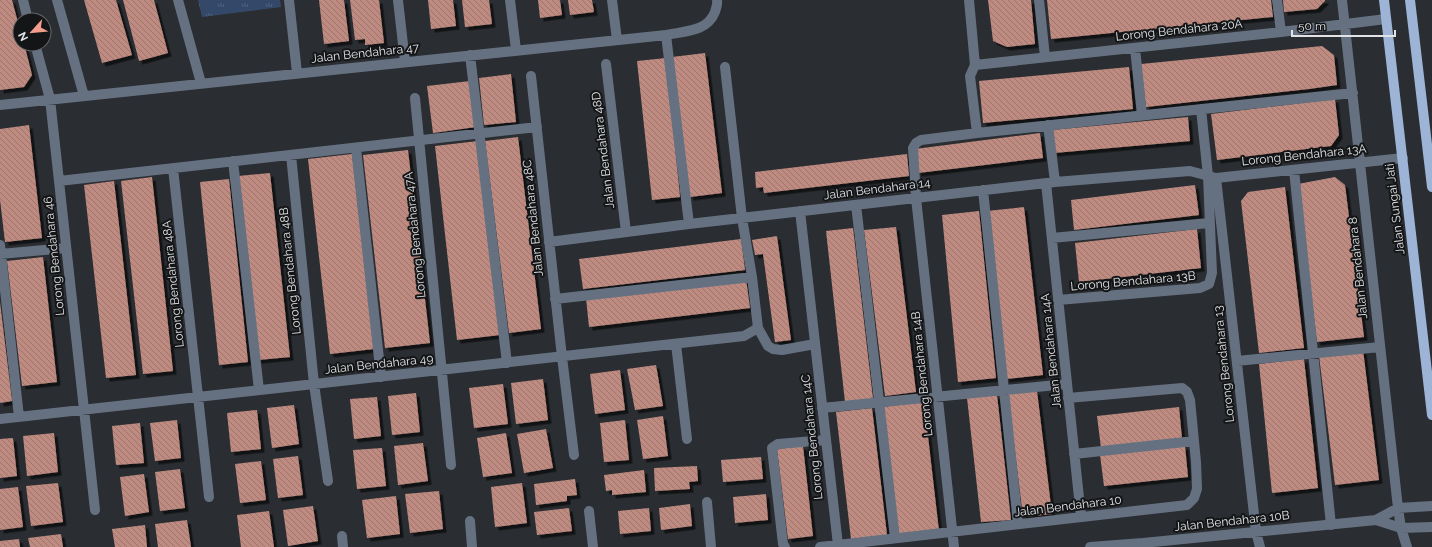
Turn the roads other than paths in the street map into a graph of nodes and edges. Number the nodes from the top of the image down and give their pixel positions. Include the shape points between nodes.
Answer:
1 (23, 0) edge
2 (57, 0) edge
3 (178, 0) edge
4 (289, 0) edge
5 (398, 0) edge
6 (510, 0) edge
7 (612, 0) edge
8 (969, 0) edge
9 (1039, 0) edge
10 (1277, 0) edge
11 (1342, 0) edge
12 (1384, 0) edge
13 (1410, 0) edge
14 (718, 2) edge
15 (26, 12) edge
16 (1386, 19) junction
17 (1345, 25) junction
18 (1281, 32) junction
19 (666, 34) junction
20 (617, 40) junction
21 (1135, 48) junction
22 (516, 50) junction
23 (37, 52) edge
24 (470, 55) junction
25 (1045, 57) junction
26 (405, 62) junction
27 (606, 64) dead end
28 (975, 65) junction
29 (725, 67) dead end
30 (297, 73) junction
31 (531, 76) dead end
32 (201, 83) junction
33 (1353, 93) junction
34 (84, 96) junction
35 (415, 98) dead end
36 (50, 99) junction
37 (0, 104) edge
38 (1201, 109) junction
39 (1142, 115) junction
40 (1048, 125) junction
41 (537, 127) junction
42 (978, 133) junction
43 (479, 134) junction
44 (419, 140) junction
45 (356, 148) junction
46 (291, 155) junction
47 (1403, 158) junction
48 (233, 161) junction
49 (1360, 162) junction
50 (173, 168) junction
51 (1294, 170) junction
52 (1212, 177) junction
53 (59, 181) junction
54 (1050, 182) junction
55 (1432, 187) edge
56 (983, 190) junction
57 (916, 198) junction
58 (856, 205) junction
59 (800, 211) junction
60 (742, 218) junction
61 (1210, 223) junction
62 (689, 224) junction
63 (626, 232) junction
64 (1052, 238) junction
65 (549, 242) junction
66 (66, 248) junction
67 (0, 251) edge
68 (752, 277) junction
69 (555, 299) junction
70 (1058, 300) junction
71 (758, 328) junction
72 (676, 344) junction
73 (815, 344) junction
74 (1380, 347) junction
75 (1313, 353) junction
76 (562, 357) junction
77 (1237, 361) junction
78 (507, 363) junction
79 (442, 370) junction
80 (381, 377) junction
81 (314, 384) junction
82 (1067, 384) junction
83 (259, 390) junction
84 (1005, 390) junction
85 (199, 397) junction
86 (938, 397) junction
87 (1068, 398) junction
88 (879, 403) junction
89 (822, 408) junction
90 (83, 410) junction
91 (1432, 415) edge
92 (19, 417) junction
93 (0, 419) edge
94 (687, 439) dead end
95 (826, 440) junction
96 (1194, 441) junction
97 (1074, 454) junction
98 (574, 455) dead end
99 (451, 465) dead end
100 (328, 481) dead end
101 (209, 497) dead end
102 (707, 502) dead end
103 (1432, 506) edge
104 (1398, 508) junction
105 (95, 510) dead end
106 (589, 511) dead end
107 (1081, 517) junction
108 (1376, 520) junction
109 (470, 521) dead end
110 (1018, 524) junction
111 (1331, 525) junction
112 (1432, 527) edge
113 (1401, 528) junction
114 (952, 532) junction
115 (1256, 532) junction
116 (342, 536) dead end
117 (895, 538) junction
118 (838, 545) junction
119 (1144, 545) edge
120 (343, 547) edge
121 (472, 547) edge
122 (593, 547) edge
123 (711, 547) edge
124 (785, 547) edge
125 (820, 547) edge
126 (954, 547) edge
127 (1090, 547) edge
128 (1260, 547) edge
129 (1407, 547) edge

1 - 15 street
2 - 34 street
3 - 32 street
4 - 30 street
5 - 26 street
6 - 22 street
7 - 20 street
8 - 28 street
9 - 25 street
10 - 18 street
11 - 17 street, Jalan Bendahara 8
12 - 16 main road, Jalan Sungai Jati
13 - 55 main road
14 - 19 street, Jalan Bendahara 47 via 712,20 700,28
16 - 17 street, Lorong Bendahara 20A
16 - 47 main road, Jalan Sungai Jati
17 - 18 street, Lorong Bendahara 20A
17 - 33 street, Jalan Bendahara 8
18 - 21 street, Lorong Bendahara 20A
19 - 20 street, Jalan Bendahara 47
19 - 62 street
20 - 22 street, Jalan Bendahara 47
21 - 25 street, Lorong Bendahara 20A
21 - 39 street
22 - 24 street, Jalan Bendahara 47
23 - 36 street, Lorong Bendahara 46
24 - 26 street, Jalan Bendahara 47
24 - 43 street
25 - 28 street, Lorong Bendahara 20A
26 - 30 street, Jalan Bendahara 47
27 - 63 street, Jalan Bendahara 48D
28 - 42 street via 970,76
29 - 60 street
30 - 32 street, Jalan Bendahara 47
31 - 41 street, Jalan Bendahara 48C
32 - 34 street, Jalan Bendahara 47
33 - 38 street
33 - 49 street, Jalan Bendahara 8
34 - 36 street, Jalan Bendahara 47
35 - 44 street, Lorong Bendahara 47A
36 - 37 street, Jalan Bendahara 47
36 - 53 street, Lorong Bendahara 46
38 - 39 street
38 - 52 street
39 - 40 street
40 - 42 street
40 - 54 street, Jalan Bendahara 14A
41 - 43 street
41 - 65 street, Jalan Bendahara 48C
42 - 57 street, Lorong Bendahara 14B via 921,140 916,143 913,148
43 - 44 street
43 - 78 street
44 - 45 street
44 - 79 street, Lorong Bendahara 47A
45 - 46 street
45 - 80 street
46 - 48 street
46 - 81 street, Lorong Bendahara 48B
47 - 49 street, Lorong Bendahara 13A
47 - 91 main road, Jalan Sungai Jati
48 - 50 street
48 - 83 street
49 - 51 street, Lorong Bendahara 13A
49 - 74 street, Jalan Bendahara 8
50 - 53 street
50 - 85 street, Lorong Bendahara 48A
51 - 52 street, Lorong Bendahara 13A
51 - 75 street
52 - 54 street, Jalan Bendahara 14 via 1190,171
52 - 61 street
52 - 77 street, Lorong Bendahara 13
53 - 66 street, Lorong Bendahara 46
54 - 56 street, Jalan Bendahara 14
54 - 64 street, Jalan Bendahara 14A
56 - 57 street, Jalan Bendahara 14
56 - 84 street
57 - 58 street, Jalan Bendahara 14
57 - 86 street, Lorong Bendahara 14B
58 - 59 street, Jalan Bendahara 14
58 - 88 street
59 - 60 street, Jalan Bendahara 14
59 - 73 street, Lorong Bendahara 14C
60 - 62 street, Jalan Bendahara 14
60 - 68 street
61 - 64 street
61 - 70 street, Lorong Bendahara 13B via 1212,273 1209,284 1200,288
62 - 63 street, Jalan Bendahara 14
63 - 65 street, Jalan Bendahara 14
64 - 70 street, Jalan Bendahara 14A
65 - 69 street, Jalan Bendahara 48C
66 - 67 street
66 - 90 street, Lorong Bendahara 46
67 - 92 street
68 - 69 street
68 - 71 street
69 - 76 street, Jalan Bendahara 48C
70 - 82 street, Jalan Bendahara 14A
71 - 72 street, Jalan Bendahara 49 via 744,336
71 - 73 street via 768,346 773,349 782,350
72 - 76 street, Jalan Bendahara 49
72 - 94 street
73 - 89 street, Lorong Bendahara 14C
74 - 75 street
74 - 104 street, Jalan Bendahara 8
75 - 77 street
75 - 111 street
76 - 78 street, Jalan Bendahara 49
76 - 98 street, Jalan Bendahara 48C
77 - 115 street, Lorong Bendahara 13
78 - 79 street, Jalan Bendahara 49
79 - 80 street, Jalan Bendahara 49
79 - 99 street, Lorong Bendahara 47A
80 - 81 street, Jalan Bendahara 49
81 - 83 street, Jalan Bendahara 49
81 - 100 street, Lorong Bendahara 48B
82 - 84 street
82 - 87 street, Jalan Bendahara 14A
83 - 85 street, Jalan Bendahara 49
84 - 86 street
84 - 110 street
85 - 90 street, Jalan Bendahara 49
85 - 101 street, Lorong Bendahara 48A
86 - 88 street
86 - 114 street, Lorong Bendahara 14B
87 - 96 street via 1182,388 1190,400
87 - 97 street, Jalan Bendahara 14A
88 - 89 street
88 - 117 street
89 - 95 street, Lorong Bendahara 14C
90 - 92 street, Jalan Bendahara 49
90 - 105 street, Lorong Bendahara 46
92 - 93 street, Jalan Bendahara 49
95 - 118 street, Lorong Bendahara 14C
95 - 124 street via 778,444 772,448
96 - 97 street
96 - 107 street, Jalan Bendahara 10 via 1197,489 1194,498 1187,505
97 - 107 street, Jalan Bendahara 14A
102 - 123 street
103 - 104 street, Jalan Bendahara 10B
104 - 108 street, Jalan Bendahara 10B
104 - 113 street, Jalan Bendahara 8
106 - 122 street
107 - 110 street, Jalan Bendahara 10
108 - 111 street, Jalan Bendahara 10B
108 - 113 street, Jalan Bendahara 10B
109 - 121 street
110 - 114 street, Jalan Bendahara 10
111 - 115 street, Jalan Bendahara 10B
112 - 113 street, Jalan Bendahara 10B
113 - 129 street
114 - 117 street
114 - 126 street, Lorong Bendahara 14B
115 - 119 street, Jalan Bendahara 10B
115 - 128 street, Lorong Bendahara 13
116 - 120 street
117 - 118 street
118 - 125 street
119 - 127 street, Jalan Bendahara 10B

